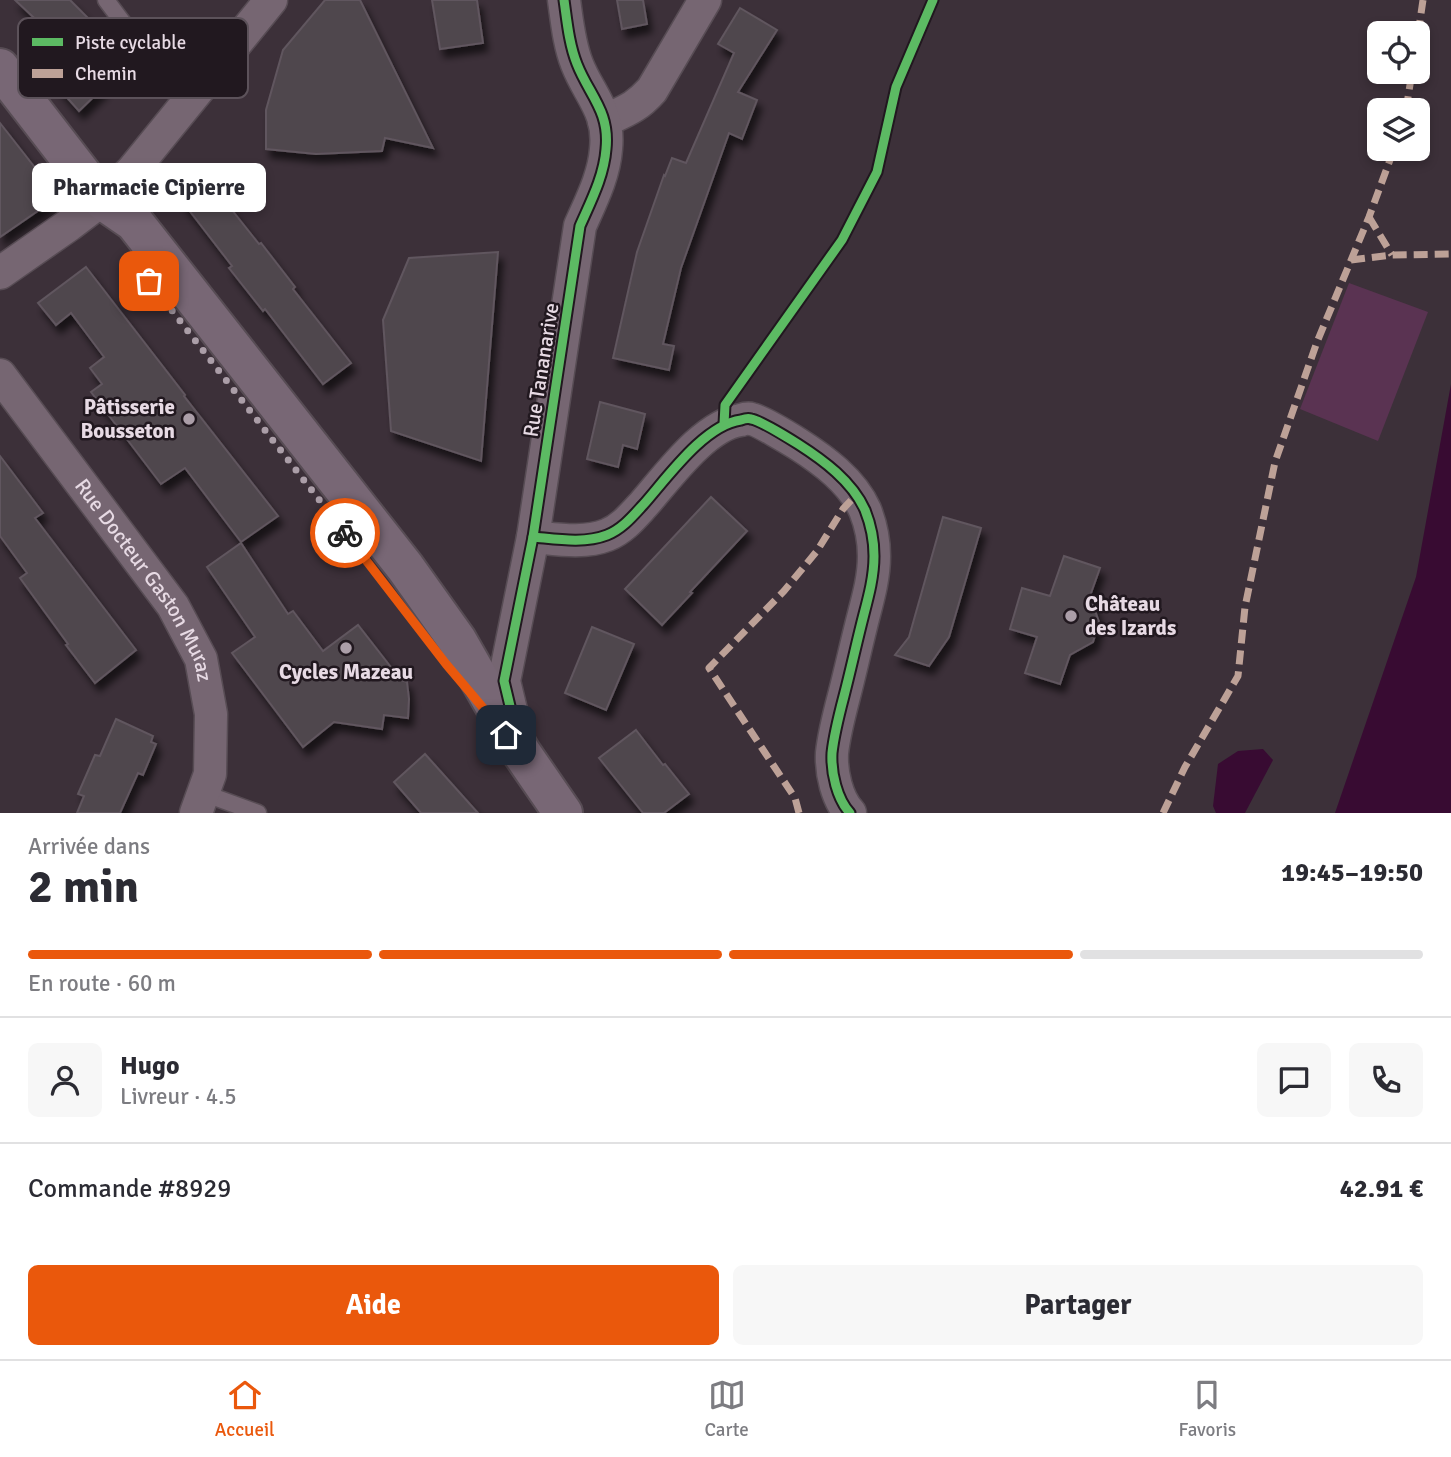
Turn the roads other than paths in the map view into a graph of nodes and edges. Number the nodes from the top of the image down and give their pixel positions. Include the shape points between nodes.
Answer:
1 (106, 0) edge
2 (271, 0) edge
3 (564, 0) edge
4 (705, 0) edge
5 (120, 18) edge
6 (248, 28) edge
7 (0, 68) edge
8 (18, 91) edge
9 (23, 98) edge
10 (191, 98) edge
11 (604, 121) junction
12 (102, 200) junction
13 (0, 273) edge
14 (0, 374) edge
15 (533, 537) junction
16 (521, 752) junction
17 (199, 803) edge
18 (258, 813) edge
19 (564, 813) edge
20 (850, 813) edge

1 - 5 lane
2 - 6 street
3 - 11 street, Rue Tananarive via 571,48
4 - 11 street via 652,90 626,112
7 - 8 main road
9 - 12 main road
10 - 12 street via 132,171
11 - 15 street, Rue Tananarive via 605,159 580,226
12 - 13 street
12 - 16 main road via 116,238 446,664
14 - 17 street, Rue Docteur Gaston Muraz via 173,606 201,659 211,714 210,774
15 - 16 street, Rue Tananarive via 504,681
15 - 20 street via 587,539 624,526 698,443 724,424 752,418 826,463 856,495 874,539 871,587 832,754 839,794
16 - 19 main road
17 - 18 lane

